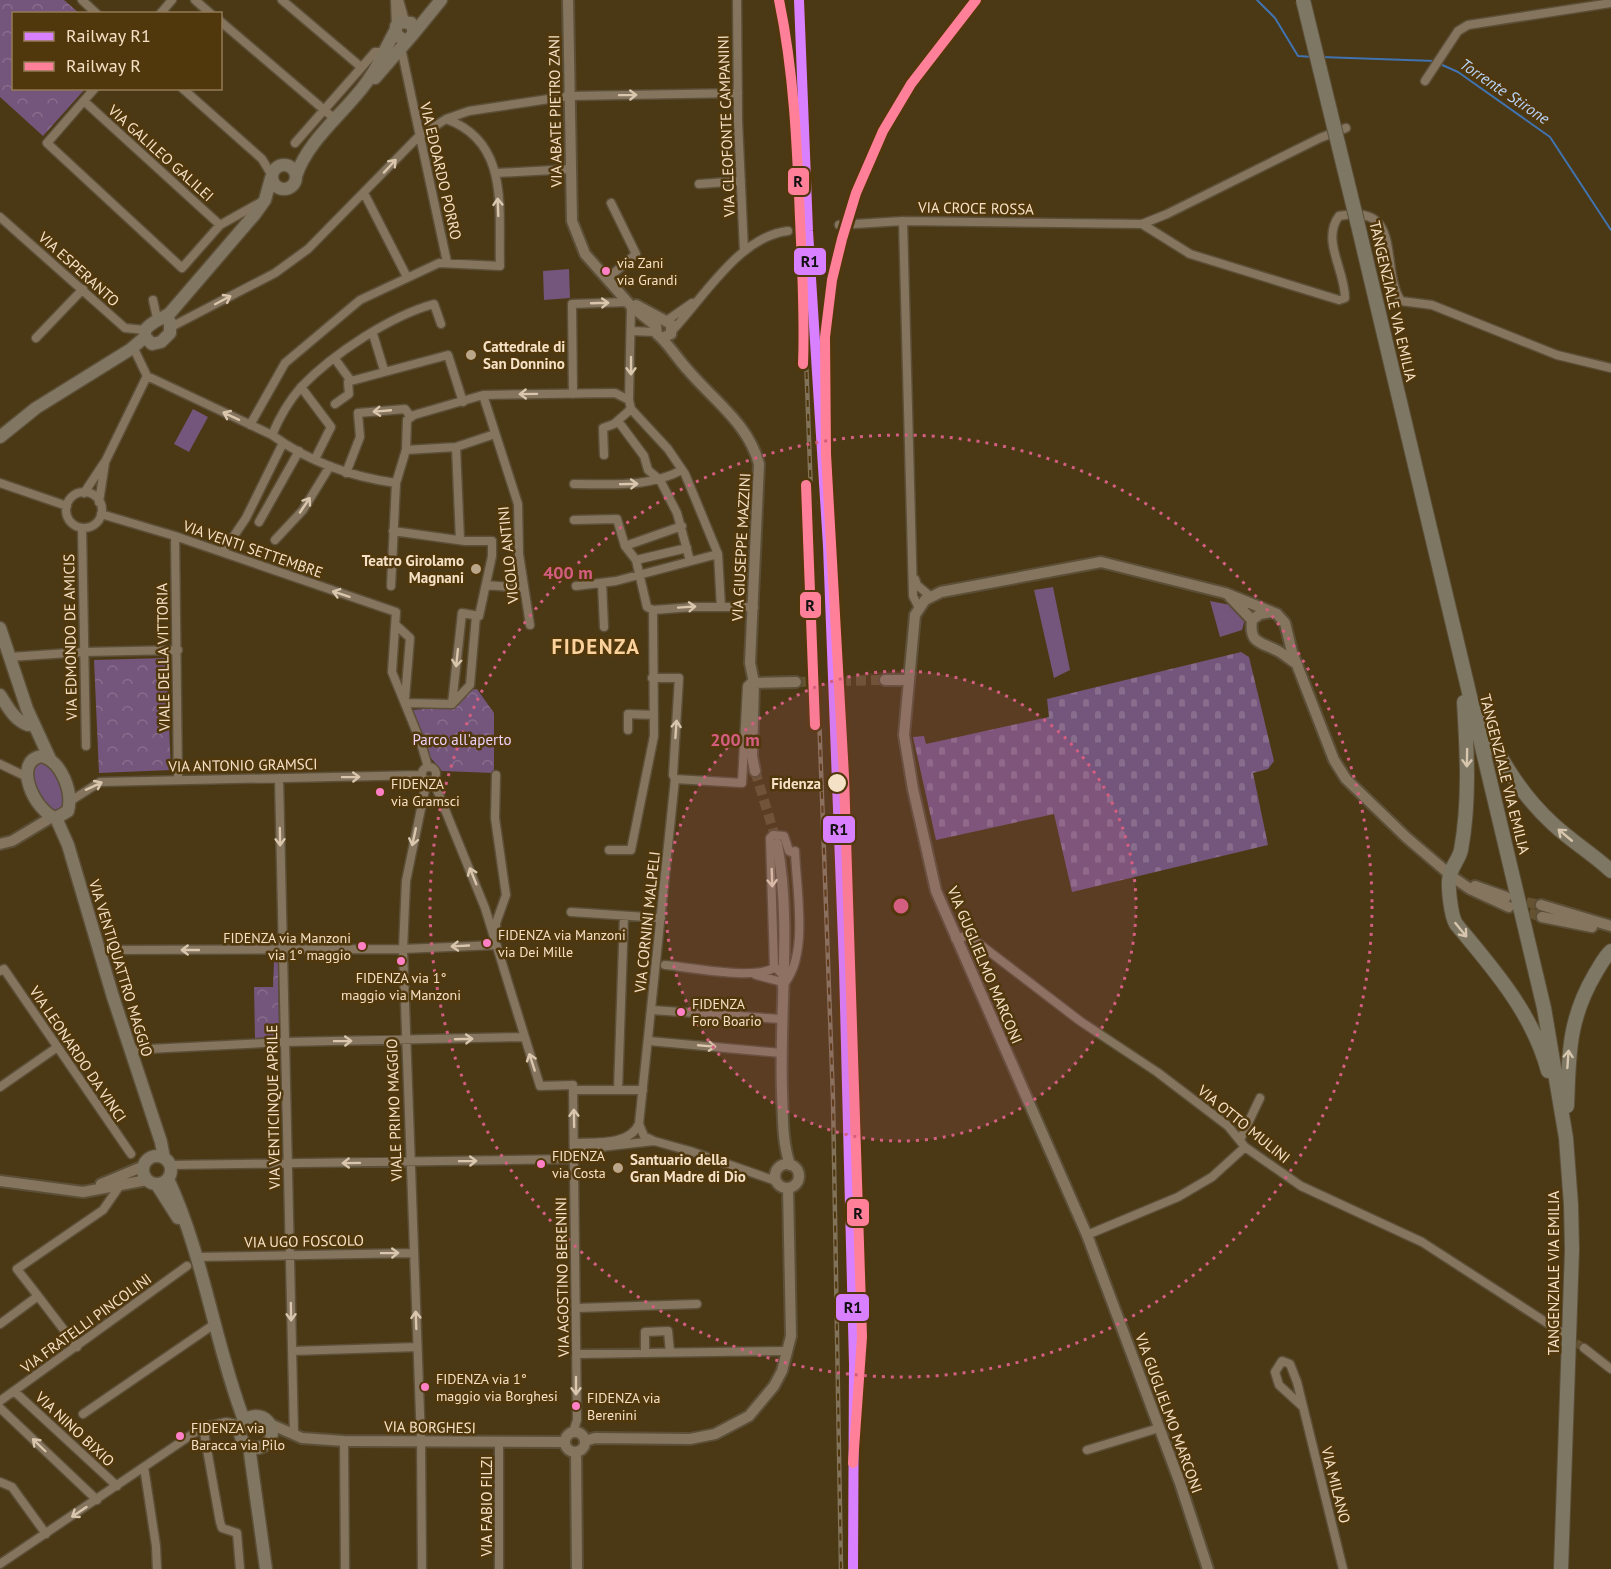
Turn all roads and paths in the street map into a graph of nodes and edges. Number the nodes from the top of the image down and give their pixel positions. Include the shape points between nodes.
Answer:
1 (82, 0) edge
2 (172, 0) edge
3 (195, 0) edge
4 (282, 0) edge
5 (394, 0) edge
6 (399, 0) edge
7 (441, 0) edge
8 (568, 0) edge
9 (737, 0) edge
10 (1303, 0) edge
11 (1611, 3) edge
12 (95, 12) edge
13 (162, 12) edge
14 (209, 12) edge
15 (222, 23) edge
16 (404, 31) junction
17 (385, 58) junction
18 (362, 67) junction
19 (1425, 81) dead end
20 (408, 85) junction
21 (93, 90) edge
22 (184, 90) edge
23 (738, 93) junction
24 (569, 96) junction
25 (84, 101) junction
26 (325, 110) junction
27 (446, 119) junction
28 (336, 120) junction
29 (1346, 128) dead end
30 (418, 137) junction
31 (295, 143) dead end
32 (307, 152) junction
33 (571, 169) junction
34 (276, 171) junction
35 (497, 173) junction
36 (296, 176) junction
37 (741, 181) junction
38 (699, 184) dead end
39 (284, 190) junction
40 (364, 193) junction
41 (265, 200) junction
42 (611, 203) dead end
43 (0, 217) edge
44 (903, 221) junction
45 (1142, 224) junction
46 (220, 225) junction
47 (839, 225) dead end
48 (788, 231) dead end
49 (744, 251) junction
50 (447, 262) junction
51 (407, 277) junction
52 (607, 279) junction
53 (83, 290) junction
54 (153, 300) dead end
55 (630, 304) junction
56 (166, 320) junction
57 (441, 324) dead end
58 (664, 328) junction
59 (631, 331) junction
60 (373, 334) junction
61 (36, 338) dead end
62 (142, 341) junction
63 (334, 359) junction
64 (1611, 369) edge
65 (384, 370) junction
66 (147, 376) junction
67 (351, 381) junction
68 (302, 387) junction
69 (573, 394) junction
70 (483, 395) junction
71 (463, 402) junction
72 (335, 404) dead end
73 (630, 405) junction
74 (411, 417) junction
75 (618, 422) junction
76 (250, 425) junction
77 (11, 429) junction
78 (495, 434) junction
79 (272, 435) junction
80 (0, 437) edge
81 (283, 443) junction
82 (0, 444) edge
83 (456, 447) junction
84 (406, 450) junction
85 (299, 451) junction
86 (604, 454) dead end
87 (315, 459) junction
88 (106, 460) junction
89 (330, 466) junction
90 (682, 470) junction
91 (346, 473) junction
92 (660, 480) junction
93 (0, 483) edge
94 (396, 483) junction
95 (574, 484) dead end
96 (84, 493) junction
97 (99, 502) junction
98 (67, 506) junction
99 (101, 514) junction
100 (246, 518) junction
101 (574, 520) dead end
102 (682, 526) junction
103 (82, 528) junction
104 (393, 531) junction
105 (175, 536) junction
106 (275, 540) dead end
107 (460, 540) junction
108 (625, 546) junction
109 (687, 548) junction
110 (223, 552) junction
111 (718, 554) junction
112 (636, 560) junction
113 (690, 561) junction
114 (640, 575) junction
115 (913, 576) junction
116 (602, 583) junction
117 (486, 585) junction
118 (391, 586) dead end
119 (576, 586) dead end
120 (523, 588) junction
121 (1225, 593) junction
122 (930, 596) junction
123 (721, 607) junction
124 (753, 607) junction
125 (919, 608) junction
126 (653, 610) junction
127 (1272, 612) junction
128 (477, 616) junction
129 (1252, 620) junction
130 (396, 625) junction
131 (530, 625) dead end
132 (604, 627) dead end
133 (0, 628) edge
134 (1286, 634) junction
135 (1269, 647) junction
136 (178, 650) junction
137 (83, 652) junction
138 (10, 657) junction
139 (1460, 658) junction
140 (1297, 664) junction
141 (652, 678) junction
142 (885, 680) tunnel mouth
143 (907, 680) junction
144 (753, 682) junction
145 (796, 682) tunnel mouth
146 (0, 695) edge
147 (405, 703) junction
148 (453, 704) junction
149 (27, 709) junction
150 (654, 715) junction
151 (28, 725) junction
152 (628, 730) dead end
153 (86, 746) dead end
154 (37, 757) junction
155 (50, 759) junction
156 (0, 764) edge
157 (755, 771) tunnel mouth
158 (496, 775) dead end
159 (27, 777) junction
160 (279, 778) junction
161 (427, 778) junction
162 (178, 779) junction
163 (675, 779) junction
164 (37, 804) junction
165 (68, 806) junction
166 (54, 818) junction
167 (28, 829) junction
168 (0, 844) edge
169 (777, 844) tunnel mouth
170 (68, 845) junction
171 (609, 850) dead end
172 (1611, 871) edge
173 (1452, 876) junction
174 (1507, 902) tunnel mouth
175 (485, 908) junction
176 (500, 910) junction
177 (1542, 911) tunnel mouth
178 (571, 912) dead end
179 (624, 916) junction
180 (661, 918) junction
181 (1611, 928) edge
182 (955, 938) junction
183 (496, 945) junction
184 (283, 949) junction
185 (403, 949) junction
186 (99, 951) junction
187 (1611, 951) edge
188 (664, 965) dead end
189 (2, 970) edge
190 (750, 974) junction
191 (780, 978) junction
192 (652, 1010) junction
193 (781, 1019) junction
194 (524, 1037) junction
195 (405, 1040) junction
196 (649, 1041) junction
197 (285, 1042) junction
198 (56, 1048) junction
199 (129, 1050) junction
200 (781, 1053) junction
201 (0, 1087) edge
202 (573, 1088) junction
203 (618, 1090) junction
204 (643, 1090) junction
205 (1260, 1098) dead end
206 (145, 1100) junction
207 (639, 1124) junction
208 (1566, 1138) junction
209 (654, 1141) junction
210 (1243, 1143) junction
211 (574, 1151) junction
212 (131, 1154) dead end
213 (167, 1162) junction
214 (409, 1162) junction
215 (145, 1164) junction
216 (287, 1164) junction
217 (790, 1165) junction
218 (0, 1181) edge
219 (158, 1181) junction
220 (776, 1181) junction
221 (121, 1184) junction
222 (788, 1188) junction
223 (87, 1191) junction
224 (103, 1210) junction
225 (1087, 1235) junction
226 (413, 1252) junction
227 (290, 1254) junction
228 (193, 1262) junction
229 (38, 1296) junction
230 (697, 1304) dead end
231 (577, 1308) junction
232 (216, 1323) junction
233 (0, 1324) edge
234 (1561, 1332) tunnel mouth
235 (77, 1347) junction
236 (417, 1347) junction
237 (1584, 1348) tunnel mouth
238 (292, 1351) junction
239 (788, 1351) junction
240 (669, 1352) junction
241 (645, 1353) junction
242 (577, 1354) junction
243 (1611, 1369) edge
244 (233, 1384) junction
245 (14, 1391) junction
246 (0, 1401) edge
247 (1303, 1407) junction
248 (0, 1408) edge
249 (82, 1414) dead end
250 (258, 1416) junction
251 (270, 1424) junction
252 (242, 1425) junction
253 (207, 1426) junction
254 (1159, 1428) junction
255 (573, 1432) junction
256 (294, 1436) junction
257 (271, 1437) junction
258 (421, 1441) junction
259 (585, 1441) junction
260 (344, 1442) junction
261 (565, 1442) junction
262 (499, 1443) junction
263 (255, 1446) junction
264 (1087, 1450) dead end
265 (576, 1452) junction
266 (144, 1467) junction
267 (0, 1482) edge
268 (117, 1486) junction
269 (97, 1500) junction
270 (46, 1534) junction
271 (0, 1564) edge
272 (157, 1569) edge
273 (240, 1569) edge
274 (266, 1569) edge
275 (345, 1569) edge
276 (422, 1569) edge
277 (500, 1569) edge
278 (577, 1569) edge
279 (1208, 1569) edge
280 (1343, 1569) edge
281 (1561, 1569) edge

1 - 12 street
2 - 13 street
3 - 14 street
4 - 18 street
5 - 16 street
6 - 16 street
7 - 16 main road
8 - 24 street, VIA ABATE PIETRO ZANI
9 - 23 street, VIA CLEOFONTE CAMPANINI
10 - 139 main road, TANGENZIALE VIA EMILIA, bridge
11 - 19 street via 1479,22 1458,31
15 - 26 street
16 - 17 main road
16 - 17 main road
16 - 20 street, VIA EDOARDO PORRO
17 - 18 street via 375,52
17 - 20 street, VIA EDOARDO PORRO via 400,65
17 - 28 main road
18 - 26 street
20 - 30 street, VIA EDOARDO PORRO
21 - 25 street
22 - 34 street
24 -> 23 street
23 - 37 street, VIA CLEOFONTE CAMPANINI
24 - 27 street via 469,111
24 - 33 street, VIA ABATE PIETRO ZANI
25 - 46 street, VIA GALILEO GALILEI
25 - 46 street via 47,143 182,268
26 - 28 street
26 - 31 street
27 - 30 street
27 - 35 street via 461,124 479,139
28 - 32 main road
29 - 45 street, VIA CROCE ROSSA
40 -> 30 street
30 - 50 street, VIA EDOARDO PORRO
32 - 34 main road
32 - 36 main road
33 - 35 street
33 - 52 street, VIA ABATE PIETRO ZANI via 572,221 585,254
34 - 36 main road via 291,167
34 - 39 main road via 277,188
34 - 41 main road
50 -> 35 street via 500,266
36 - 39 main road via 293,186
37 - 38 street
37 - 49 street, VIA CLEOFONTE CAMPANINI
39 - 41 main road
40 - 51 street
56 -> 40 street via 275,273 308,249
41 - 46 street
41 - 56 main road
42 - 52 street via 636,255
43 - 53 street, VIA ESPERANTO
44 - 45 street, VIA CROCE ROSSA
44 - 47 street
44 - 115 street, VIA CROCE ROSSA
45 - 64 street via 1190,254 1339,300 1345,298 1345,287 1331,226 1339,216 1367,215 1380,223 1388,244 1393,289 1401,301 1432,305 1557,355
48 - 49 street via 774,232
49 - 58 street via 700,298
50 - 51 street
51 - 76 street via 346,309 285,363
52 - 55 street
53 - 61 street
53 - 62 street, VIA ESPERANTO
54 - 56 street
55 - 58 street
55 - 59 street
69 -> 55 street via 573,304
56 - 62 main road
56 - 62 main road via 170,333 161,342
57 - 60 street via 434,304 409,311
58 - 59 street
58 - 124 street, VIA GIUSEPPE MAZZINI via 688,370 733,416 757,455 760,479
59 -> 73 street
60 - 63 street
60 - 65 street
62 - 66 street
62 - 77 main road via 44,403
63 - 67 street
63 - 68 street
65 - 67 street
65 - 71 street via 448,355
76 -> 66 street
66 - 88 street
67 - 72 street via 349,394
68 - 79 street
68 - 87 street via 331,428
69 -> 70 street
69 - 73 street via 615,393
70 - 71 street
70 - 78 street, VICOLO ANTINI
71 - 74 street
73 - 75 street
73 - 90 street
74 - 84 street via 407,420
74 -> 91 street via 405,409 358,413 360,437
75 - 86 street via 603,428
75 - 92 street via 644,456 648,470
76 - 79 street
77 - 80 main road
77 - 82 main road
78 - 83 street
78 - 120 street, VICOLO ANTINI via 518,504
79 - 81 street
81 - 85 street
81 - 100 street
83 - 84 street
83 - 107 street
84 - 94 street
85 - 87 street
85 - 100 street via 261,524
87 - 89 street
88 - 96 street
88 - 97 street
89 - 91 street
106 -> 89 street via 303,510
90 - 92 street
90 - 111 street
91 - 94 street
95 -> 92 street
92 - 102 street
93 - 98 street
94 - 104 street
96 - 97 street
96 - 98 street via 71,498
97 - 99 street
98 - 103 street via 68,519
99 - 103 street via 94,525
99 - 105 street, VIA VENTI SETTEMBRE
100 - 110 street
101 - 108 street via 617,519
102 - 108 street
102 - 109 street
103 - 137 street, VIA EDMONDO DE AMICIS
104 - 107 street
104 - 118 street
105 - 110 street, VIA VENTI SETTEMBRE
105 - 136 street, VIALE DELLA VITTORIA
107 - 117 street via 492,541
108 - 112 street
109 - 112 street
109 - 113 street
130 -> 110 street, VIA VENTI SETTEMBRE via 396,612
111 - 113 street
111 - 123 street
112 - 114 street
113 - 114 street
114 - 116 street
114 - 126 street via 647,607
115 - 122 street
115 - 125 street, VIA CROCE ROSSA via 913,596
116 - 119 street
116 - 132 street
117 - 120 street
117 - 128 street
120 - 131 street, VICOLO ANTINI
121 - 122 street via 1101,562
121 - 127 street
121 - 129 street
122 - 125 street
123 - 124 street
126 -> 123 street
124 - 144 street, VIA GIUSEPPE MAZZINI
125 - 143 street, VIA GUGLIELMO MARCONI
126 - 141 street
127 - 129 street
127 - 134 street via 1282,618
128 - 148 street via 470,685
128 -> 148 street via 462,613
129 - 135 street via 1254,640
130 - 147 street via 392,672
130 - 147 street via 410,638
133 - 138 main road
134 - 135 street via 1279,644
134 - 140 street
135 - 140 street
136 - 137 street
136 - 162 street, VIALE DELLA VITTORIA
137 - 138 street
137 - 153 street, VIA EDMONDO DE AMICIS
138 - 149 main road
172 -> 139 main road via 1552,824 1516,784 1489,736
139 -> 173 main road via 1466,779 1461,852
139 - 208 main road, TANGENZIALE VIA EMILIA via 1545,1008
140 - 173 street via 1340,771 1407,838
141 - 150 street
163 -> 141 street, VIA CORNINI MALPELI via 679,678
142 - 143 street
143 - 182 street, VIA GUGLIELMO MARCONI via 905,749 936,891
144 - 145 street
144 - 157 street, VIA GIUSEPPE MAZZINI
144 - 163 street via 747,686 742,783
146 - 151 main road via 13,714
147 - 148 street
147 - 161 street via 429,767 435,771
149 - 151 main road
149 - 155 main road, VIA VENTIQUATTRO MAGGIO
150 - 152 street via 628,714
150 - 171 street via 647,778 631,850
151 - 154 main road
154 - 155 main road
154 - 159 main road via 29,764
155 - 165 main road, VIA VENTIQUATTRO MAGGIO via 65,781
156 - 159 street
158 - 176 street via 495,818 506,895
159 - 164 main road, VIA VENTIQUATTRO MAGGIO
160 -> 161 street, VIA ANTONIO GRAMSCI
160 - 162 street, VIA ANTONIO GRAMSCI
160 -> 184 street, VIA VENTICINQUE APRILE
175 -> 161 street
161 -> 185 street, VIALE PRIMO MAGGIO via 406,881
165 -> 162 street, VIA ANTONIO GRAMSCI via 100,782
163 - 180 street, VIA CORNINI MALPELI
164 - 166 main road, VIA VENTIQUATTRO MAGGIO
164 - 167 street via 37,815
165 - 166 main road
165 - 170 main road, VIA VENTIQUATTRO MAGGIO
166 - 167 street
166 - 170 main road, VIA VENTIQUATTRO MAGGIO
167 - 168 street via 12,841
169 - 191 street via 782,878
170 - 186 main road, VIA VENTIQUATTRO MAGGIO
173 - 174 street
173 -> 208 main road via 1453,920 1526,1017 1545,1059
175 - 176 street
175 - 183 street
176 - 183 street
177 - 181 street
178 - 179 street
179 - 180 street
179 - 203 street
180 - 192 street, VIA CORNINI MALPELI
182 - 210 street, VIA OTTO MULINI via 969,936 1080,1021 1157,1072 1228,1126
182 - 225 street, VIA GUGLIELMO MARCONI
183 -> 185 street
183 - 194 street
184 - 185 street
184 -> 186 street
184 - 197 street, VIA VENTICINQUE APRILE
185 - 195 street, VIALE PRIMO MAGGIO
186 - 199 main road, VIA VENTIQUATTRO MAGGIO
208 -> 187 main road via 1567,1057 1572,1033 1583,995
188 - 190 street
189 - 198 street, VIA LEONARDO DA VINCI
190 - 191 street
190 - 191 street via 768,972
191 -> 191 street via 790,979 798,949 793,851 784,836 773,835 770,838
191 - 193 street
192 - 193 street
192 - 196 street, VIA CORNINI MALPELI
193 - 200 street
195 -> 194 street
202 -> 194 street via 540,1086
197 -> 195 street
195 - 214 street, VIALE PRIMO MAGGIO
196 -> 200 street
196 - 204 street, VIA CORNINI MALPELI
197 - 199 street
197 - 216 street, VIA VENTICINQUE APRILE
198 - 201 street
198 - 212 street, VIA LEONARDO DA VINCI
199 - 206 main road, VIA VENTIQUATTRO MAGGIO
200 - 217 street via 784,1145
202 - 203 street
211 -> 202 street, VIA AGOSTINO BERENINI
203 - 204 street
204 - 207 street, VIA CORNINI MALPELI
205 - 210 street
206 - 213 main road, VIA VENTIQUATTRO MAGGIO
206 - 215 main road, VIA VENTIQUATTRO MAGGIO via 153,1146
207 - 209 street via 644,1136
207 - 211 street via 624,1138
208 - 281 main road, TANGENZIALE VIA EMILIA via 1572,1250
209 - 211 street
209 - 220 street
210 - 225 street via 1212,1177 1178,1197
210 - 234 street, VIA OTTO MULINI via 1300,1186 1422,1242
214 -> 211 street
211 - 231 street, VIA AGOSTINO BERENINI
213 - 215 main road via 156,1156
213 - 216 street
213 - 219 main road, VIA VENTIQUATTRO MAGGIO
214 -> 216 street
214 - 226 street, VIALE PRIMO MAGGIO
215 - 219 main road, VIA VENTIQUATTRO MAGGIO
215 - 223 street
216 - 227 street, VIA VENTICINQUE APRILE
217 - 220 street via 779,1167
217 - 222 street via 799,1176 797,1183
218 - 223 street
219 - 221 street
219 - 228 main road, VIA VENTIQUATTRO MAGGIO via 176,1213
220 - 222 street
221 - 223 street
221 - 224 street
222 - 239 street
223 - 224 street via 102,1196
224 - 229 street via 17,1269
225 - 254 street, VIA GUGLIELMO MARCONI
227 -> 226 street, VIA UGO FOSCOLO
236 -> 226 street, VIALE PRIMO MAGGIO
227 - 228 street, VIA UGO FOSCOLO
227 -> 238 street, VIA VENTICINQUE APRILE
228 - 232 main road, VIA VENTIQUATTRO MAGGIO
228 - 235 street, VIA FRATELLI PINCOLINI
229 - 233 street
229 - 235 street
230 - 231 street
231 - 242 street, VIA AGOSTINO BERENINI
232 - 244 main road, VIA VENTIQUATTRO MAGGIO
232 - 249 street
235 - 245 street, VIA FRATELLI PINCOLINI
236 - 238 street
236 - 258 street, VIALE PRIMO MAGGIO
237 - 243 street
238 - 256 street, VIA VENTICINQUE APRILE
239 - 240 street
239 - 259 street via 774,1386 749,1416 729,1429 690,1439
240 - 241 street
240 - 241 street via 668,1331 645,1332
241 - 242 street
242 -> 255 street, VIA AGOSTINO BERENINI via 577,1420
244 - 250 main road, VIA VENTIQUATTRO MAGGIO via 247,1407
244 - 252 main road, VIA VENTIQUATTRO MAGGIO
245 - 246 street, VIA FRATELLI PINCOLINI
245 - 268 street, VIA NINO BIXIO
247 - 247 street, VIA MILANO via 1290,1364 1282,1361 1275,1371 1279,1385
247 - 280 street, VIA MILANO
269 -> 248 street
250 - 251 main road, VIA VENTIQUATTRO MAGGIO
250 - 252 main road
251 - 256 street, VIA BORGHESI
251 - 257 main road
252 - 253 street via 226,1422
252 - 263 main road, VIA VENTIQUATTRO MAGGIO via 242,1440
253 - 266 street
253 - 273 street via 220,1522 222,1528 237,1533
254 - 264 street
254 - 279 street, VIA GUGLIELMO MARCONI
255 - 259 street
255 - 261 street
256 - 257 street, VIA BORGHESI
256 - 260 street, VIA BORGHESI
257 - 263 main road
258 - 260 street, VIA BORGHESI
258 - 262 street, VIA BORGHESI
258 - 276 street, VIALE PRIMO MAGGIO
259 - 265 street via 582,1450
260 - 275 street
261 - 262 street, VIA BORGHESI
261 - 265 street via 568,1449
262 - 277 street, VIA FABIO FILZI
263 - 274 main road, VIA VENTIQUATTRO MAGGIO via 254,1474
265 - 278 street
266 - 268 street
266 - 272 street
267 - 270 street via 12,1487
268 - 269 street
269 -> 270 street
270 - 271 street

